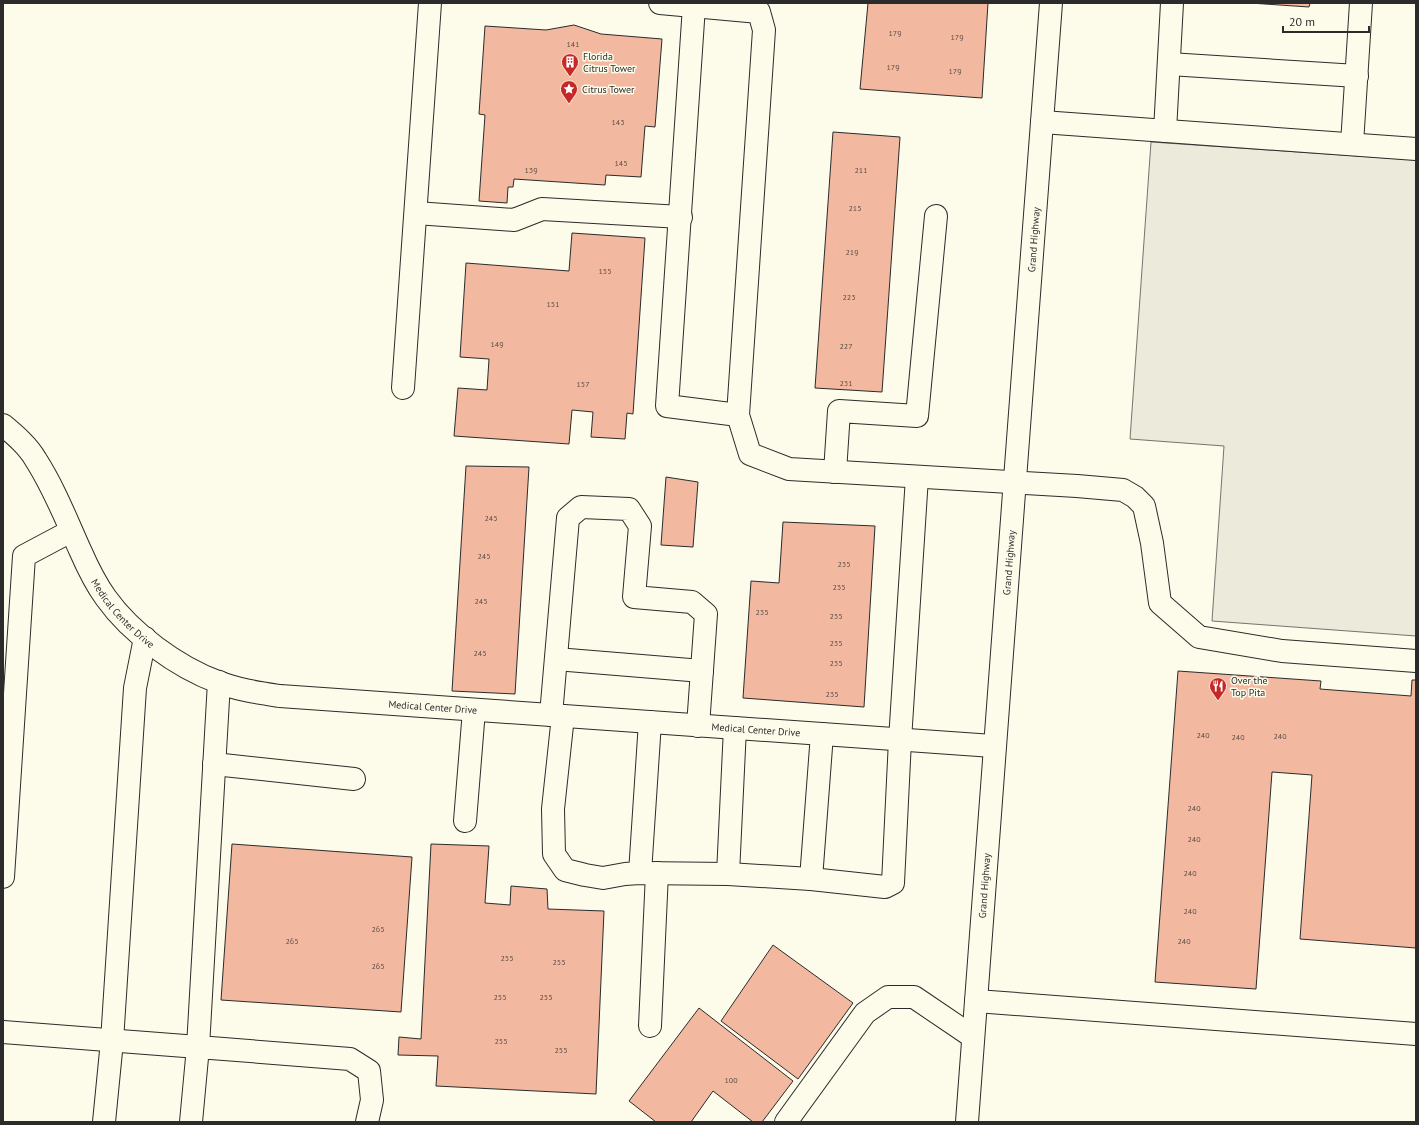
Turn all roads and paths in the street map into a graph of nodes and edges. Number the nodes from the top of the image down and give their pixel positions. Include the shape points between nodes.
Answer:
1 (430, 3) edge
2 (660, 3) edge
3 (1050, 3) edge
4 (1172, 3) edge
5 (1361, 3) edge
6 (694, 6) junction
7 (1169, 64) junction
8 (1357, 76) junction
9 (1042, 122) junction
10 (1165, 131) junction
11 (1352, 144) junction
12 (1416, 149) edge
13 (416, 213) junction
14 (936, 216) dead end
15 (681, 217) junction
16 (403, 388) dead end
17 (738, 415) junction
18 (3, 425) edge
19 (835, 472) junction
20 (917, 477) junction
21 (1015, 482) junction
22 (71, 531) junction
23 (145, 638) junction
24 (556, 659) junction
25 (1416, 661) edge
26 (702, 671) junction
27 (219, 682) junction
28 (474, 710) junction
29 (557, 716) junction
30 (650, 722) junction
31 (698, 726) junction
32 (735, 728) junction
33 (822, 734) junction
34 (900, 740) junction
35 (994, 746) junction
36 (214, 764) junction
37 (354, 779) dead end
38 (465, 821) dead end
39 (649, 873) junction
40 (728, 874) junction
41 (3, 877) edge
42 (811, 879) junction
43 (976, 1001) junction
44 (650, 1026) dead end
45 (3, 1032) edge
46 (1416, 1034) edge
47 (973, 1037) junction
48 (112, 1041) junction
49 (198, 1046) junction
50 (104, 1122) edge
51 (191, 1122) edge
52 (367, 1122) edge
53 (786, 1122) edge
54 (967, 1122) edge

1 - 13 street
2 - 6 street
3 - 9 street, Grand Highway
4 - 7 street
5 - 8 street
6 - 15 street
6 - 17 street via 759,12 764,30
7 - 8 street
7 - 10 street
8 - 11 street
9 - 10 street
9 - 21 street, Grand Highway
10 - 11 street
11 - 12 street
13 - 15 street via 514,220 542,209
13 - 16 street
14 - 19 street via 917,416 839,411
15 - 17 street via 667,406
17 - 19 street via 750,454 788,469
18 - 22 street, Medical Center Drive via 36,458
19 - 20 street
20 - 21 street
20 - 34 street
21 - 25 street via 1123,490 1135,497 1144,506 1160,603 1199,637 1282,651
21 - 35 street, Grand Highway
22 - 23 street, Medical Center Drive via 106,598
22 - 41 street via 24,556
23 - 27 street, Medical Center Drive via 168,656
23 - 48 street via 135,688
24 - 26 street
24 - 26 street via 568,518 581,507 629,509 640,526 634,597 692,602 706,614
24 - 29 street
26 - 31 street
27 - 28 street, Medical Center Drive via 248,691 280,696
27 - 36 street
28 - 29 street, Medical Center Drive
28 - 38 street
29 - 30 street, Medical Center Drive
29 - 39 street via 554,854 565,870 585,876 603,878
30 - 31 street, Medical Center Drive
30 - 39 street
31 - 32 street, Medical Center Drive
32 - 33 street, Medical Center Drive
32 - 40 street
33 - 34 street, Medical Center Drive
33 - 42 street
34 - 35 street, Medical Center Drive
34 - 42 street via 893,883 885,887
35 - 43 street, Grand Highway
36 - 37 street
36 - 49 street
39 - 40 street
39 - 44 street
40 - 42 street
43 - 46 street
43 - 47 street, Grand Highway
45 - 48 street
47 - 53 street via 914,997 888,997 865,1013
47 - 54 street, Grand Highway
48 - 49 street
48 - 50 street
49 - 51 street
49 - 52 street via 350,1059 369,1071 372,1100

